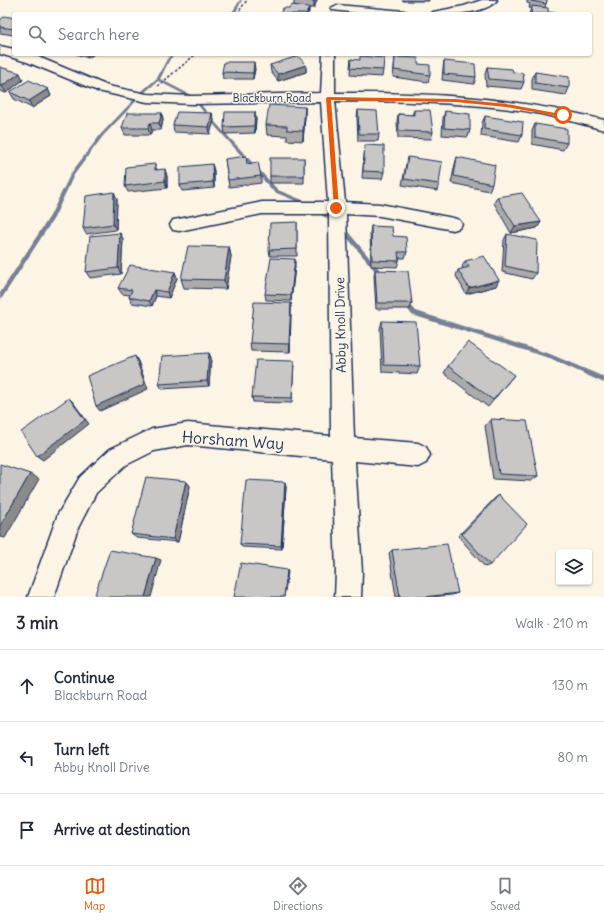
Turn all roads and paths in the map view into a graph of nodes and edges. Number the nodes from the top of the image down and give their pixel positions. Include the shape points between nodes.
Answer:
1 (247, 0) edge
2 (486, 3) edge
3 (337, 7) edge
4 (239, 12) edge
5 (385, 12) edge
6 (454, 12) edge
7 (493, 12) edge
8 (0, 50) edge
9 (12, 53) edge
10 (23, 56) edge
11 (194, 56) edge
12 (329, 56) edge
13 (155, 90) dead end
14 (328, 98) junction
15 (604, 126) edge
16 (336, 208) junction
17 (453, 224) dead end
18 (179, 225) dead end
19 (343, 448) junction
20 (418, 455) dead end
21 (41, 597) edge
22 (348, 597) edge

1 - 4 path
2 - 6 street
2 - 7 street
3 - 5 street
8 - 9 street
10 - 14 street, Blackburn Road via 101,88 134,97
11 - 13 path
12 - 14 street, Abby Knoll Drive
14 - 15 street, Blackburn Road via 385,98 506,105 563,115
14 - 16 street, Abby Knoll Drive
16 - 17 street via 380,210
16 - 18 street via 262,208
16 - 19 street, Abby Knoll Drive
19 - 20 street, Horsham Way
19 - 21 street, Horsham Way via 188,434 152,440 118,457 88,485 67,523
19 - 22 street, Abby Knoll Drive

